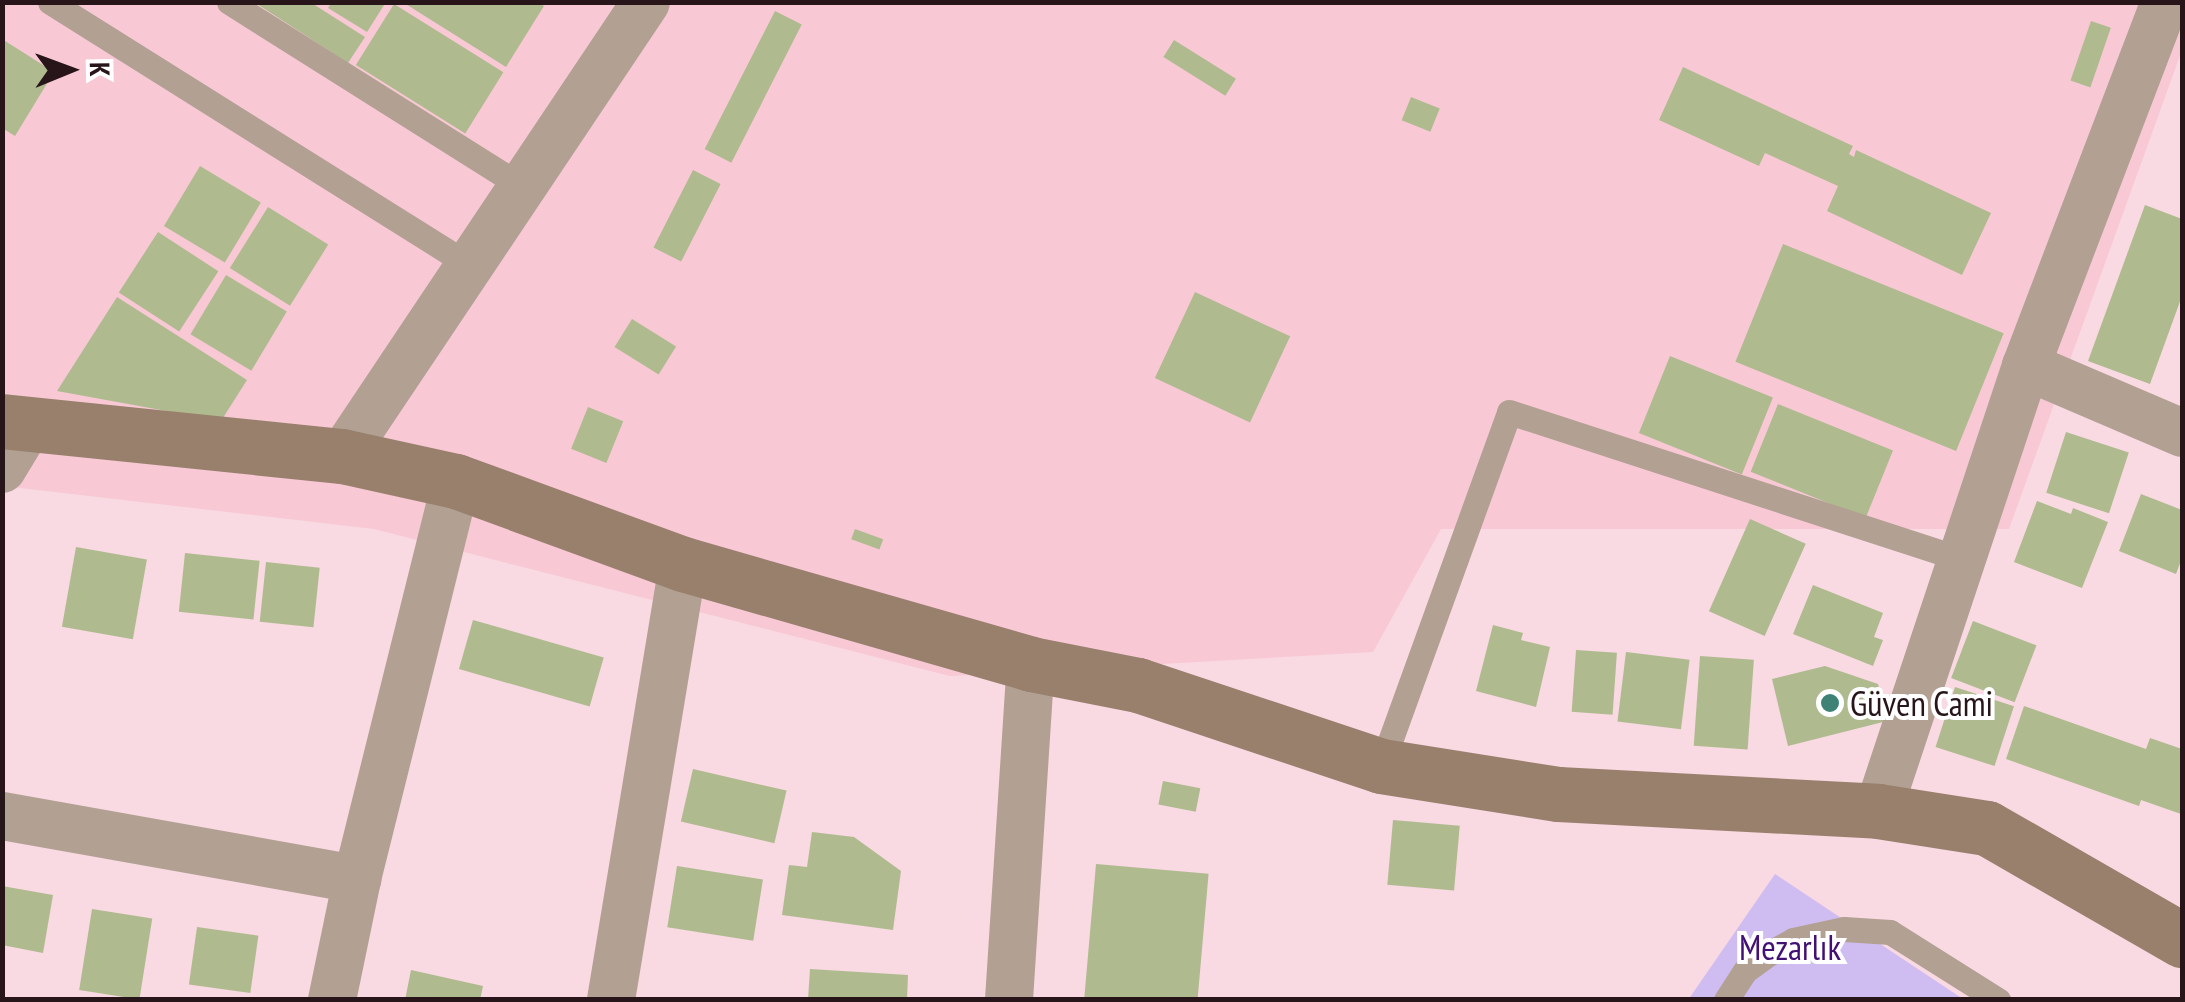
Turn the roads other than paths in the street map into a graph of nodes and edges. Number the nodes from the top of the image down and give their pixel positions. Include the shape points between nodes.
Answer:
1 (50, 2) edge
2 (228, 2) edge
3 (646, 2) edge
4 (2165, 2) edge
5 (523, 187) junction
6 (470, 265) junction
7 (2026, 366) junction
8 (2182, 433) edge
9 (12, 437) edge
10 (342, 456) junction
11 (456, 480) junction
12 (1961, 559) junction
13 (684, 564) junction
14 (1031, 664) junction
15 (1381, 766) junction
16 (1878, 811) junction
17 (2, 816) edge
18 (356, 879) junction
19 (2182, 940) edge
20 (332, 1000) edge
21 (612, 1000) edge
22 (1009, 1000) edge
23 (1726, 1000) edge
24 (1998, 1000) edge

1 - 6 lane
2 - 5 lane
3 - 5 street
4 - 7 street
5 - 6 street
6 - 10 street
7 - 8 street
7 - 12 street
9 - 10 street
10 - 11 street
11 - 13 street
11 - 18 street
12 - 15 lane via 1508,412
12 - 16 street
13 - 14 street
13 - 21 street
14 - 15 street via 1138,686
14 - 22 street
15 - 16 street via 1558,794
16 - 19 street via 1987,828
17 - 18 street
18 - 20 street
23 - 24 lane via 1746,971 1794,940 1868,929 1890,932

